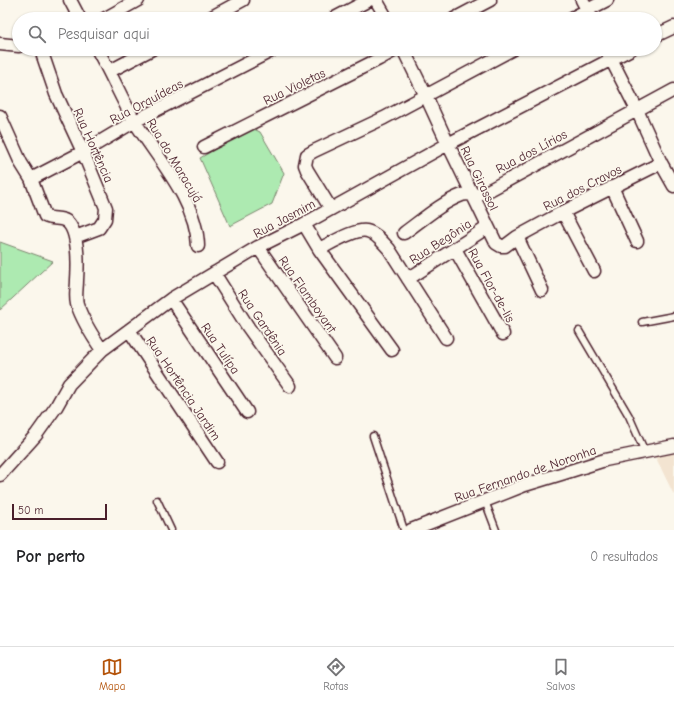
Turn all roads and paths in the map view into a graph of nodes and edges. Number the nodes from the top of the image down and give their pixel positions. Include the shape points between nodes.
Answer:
1 (70, 0) edge
2 (138, 0) edge
3 (244, 0) edge
4 (369, 0) edge
5 (376, 0) edge
6 (490, 0) edge
7 (607, 0) edge
8 (587, 10) edge
9 (76, 12) edge
10 (117, 12) edge
11 (221, 12) edge
12 (346, 12) edge
13 (383, 12) edge
14 (467, 12) edge
15 (674, 27) edge
16 (662, 33) edge
17 (0, 44) edge
18 (12, 45) edge
19 (42, 56) edge
20 (101, 56) edge
21 (139, 56) edge
22 (261, 56) edge
23 (384, 56) edge
24 (406, 56) edge
25 (501, 56) edge
26 (605, 56) edge
27 (610, 56) edge
28 (110, 71) junction
29 (674, 90) edge
30 (426, 96) junction
31 (637, 110) junction
32 (0, 116) edge
33 (135, 121) junction
34 (448, 144) junction
35 (204, 147) dead end
36 (83, 152) junction
37 (661, 163) junction
38 (31, 179) junction
39 (674, 186) edge
40 (612, 187) junction
41 (474, 196) junction
42 (331, 209) junction
43 (563, 212) junction
44 (304, 224) junction
45 (488, 227) junction
46 (404, 233) dead end
47 (75, 237) junction
48 (517, 237) junction
49 (637, 241) dead end
50 (198, 246) dead end
51 (258, 247) junction
52 (319, 249) junction
53 (455, 249) junction
54 (594, 271) dead end
55 (214, 273) junction
56 (408, 279) junction
57 (542, 290) dead end
58 (171, 299) junction
59 (674, 316) edge
60 (642, 322) dead end
61 (128, 330) junction
62 (579, 331) dead end
63 (503, 334) dead end
64 (446, 338) dead end
65 (102, 350) junction
66 (392, 350) dead end
67 (335, 358) dead end
68 (290, 386) dead end
69 (248, 412) dead end
70 (373, 436) dead end
71 (674, 446) edge
72 (645, 452) junction
73 (217, 462) dead end
74 (0, 475) edge
75 (157, 500) dead end
76 (485, 501) junction
77 (171, 530) edge
78 (404, 530) edge
79 (411, 530) edge
80 (496, 530) edge

1 - 9 street
2 - 10 street
3 - 11 street
4 - 12 street
5 - 13 street
6 - 14 street
7 - 8 street
15 - 16 street
17 - 18 street
19 - 36 street, Rua Hortência via 56,94
20 - 28 street, Rua do Maracujá
21 - 28 street
22 - 33 street, Rua Orquídeas
23 - 35 street, Rua Violetas
24 - 30 street, Rua Girassol
25 - 30 street
26 - 34 street, Rua Jasmim
27 - 31 street
28 - 33 street, Rua do Maracujá
29 - 31 street, Rua dos Lírios
30 - 34 street, Rua Girassol
30 - 42 street via 307,155 307,170
31 - 37 street
31 - 41 street, Rua dos Lírios via 484,193
32 - 38 street
33 - 36 street, Rua Orquídeas
33 - 50 street, Rua do Maracujá via 185,200 198,234
34 - 41 street, Rua Girassol
34 - 42 street, Rua Jasmim
36 - 38 street, Rua Orquídeas
36 - 47 street, Rua Hortência via 106,208 105,219 99,228
37 - 39 street
37 - 40 street, Rua dos Cravos
38 - 47 street via 45,216 66,221
40 - 43 street, Rua dos Cravos
40 - 49 street
41 - 45 street, Rua Girassol
41 - 46 street, Rua dos Lírios via 464,194 452,200
42 - 44 street, Rua Jasmim
43 - 48 street, Rua dos Cravos
43 - 54 street
44 - 51 street, Rua Jasmim
44 - 52 street
45 - 48 street, Rua Girassol via 496,243 501,246
45 - 53 street, Rua Begônia
47 - 65 street via 77,304
48 - 57 street
51 - 55 street, Rua Jasmim
51 - 67 street, Rua Flamboyant
52 - 56 street, Rua Begônia via 358,231 367,231 389,250
52 - 66 street
53 - 56 street, Rua Begônia
53 - 63 street, Rua Flor-de-lis
55 - 58 street, Rua Jasmim
55 - 68 street, Rua Gardênia
56 - 64 street, Rua Begônia
58 - 61 street, Rua Jasmim
58 - 69 street, Rua Tulípa
59 - 60 lane
61 - 65 street, Rua Jasmim
61 - 73 street, Rua Hortência Jardim
62 - 72 lane via 630,416
65 - 74 street, Rua Jasmim via 70,384 36,435
70 - 78 lane
71 - 72 street, Rua Fernando de Noronha
72 - 76 street, Rua Fernando de Noronha via 605,460 524,485
75 - 77 lane
76 - 79 street, Rua Fernando de Noronha
76 - 80 lane

